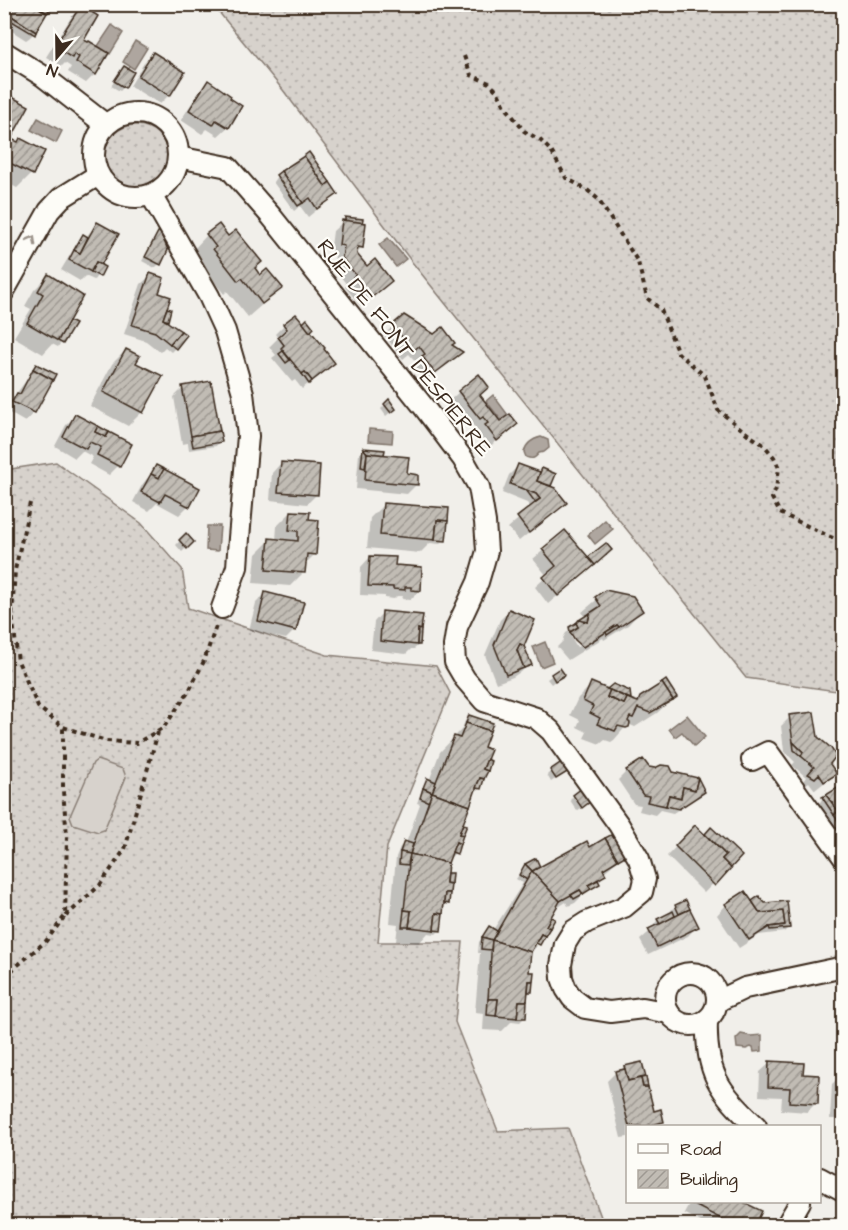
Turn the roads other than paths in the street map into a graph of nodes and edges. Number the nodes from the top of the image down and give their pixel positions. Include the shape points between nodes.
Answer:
1 (4, 52) edge
2 (106, 125) junction
3 (178, 157) junction
4 (98, 175) junction
5 (151, 195) junction
6 (4, 291) edge
7 (222, 608) road end
8 (752, 760) dead end
9 (843, 858) edge
10 (843, 967) edge
11 (716, 993) junction
12 (667, 1005) junction
13 (699, 1023) junction
14 (755, 1125) edge
15 (821, 1179) edge
16 (843, 1191) edge
17 (799, 1203) edge
18 (786, 1226) edge

1 - 2 street via 43,76
2 - 3 street via 131,113 146,114 170,130
2 - 4 street via 94,149
3 - 5 street via 170,180
3 - 12 street, RUE DE FONT DESPIERRE via 228,167 423,406 480,488 487,551 478,582 457,627 455,662 484,701 536,718 551,731 620,825 645,879 642,892 624,907 573,932 565,944 562,978 572,998 585,1008 610,1012
4 - 5 street via 115,192
6 -> 4 street via 48,211 69,192
5 - 7 street via 209,296 225,331 243,393 248,436 240,538 237,567
8 - 9 street via 768,752
10 - 11 street
11 - 12 street via 702,974 686,973 671,981
11 - 13 street via 716,1008
12 - 13 street via 675,1019
13 - 14 street via 713,1074 723,1092
15 - 16 street
17 - 18 street

